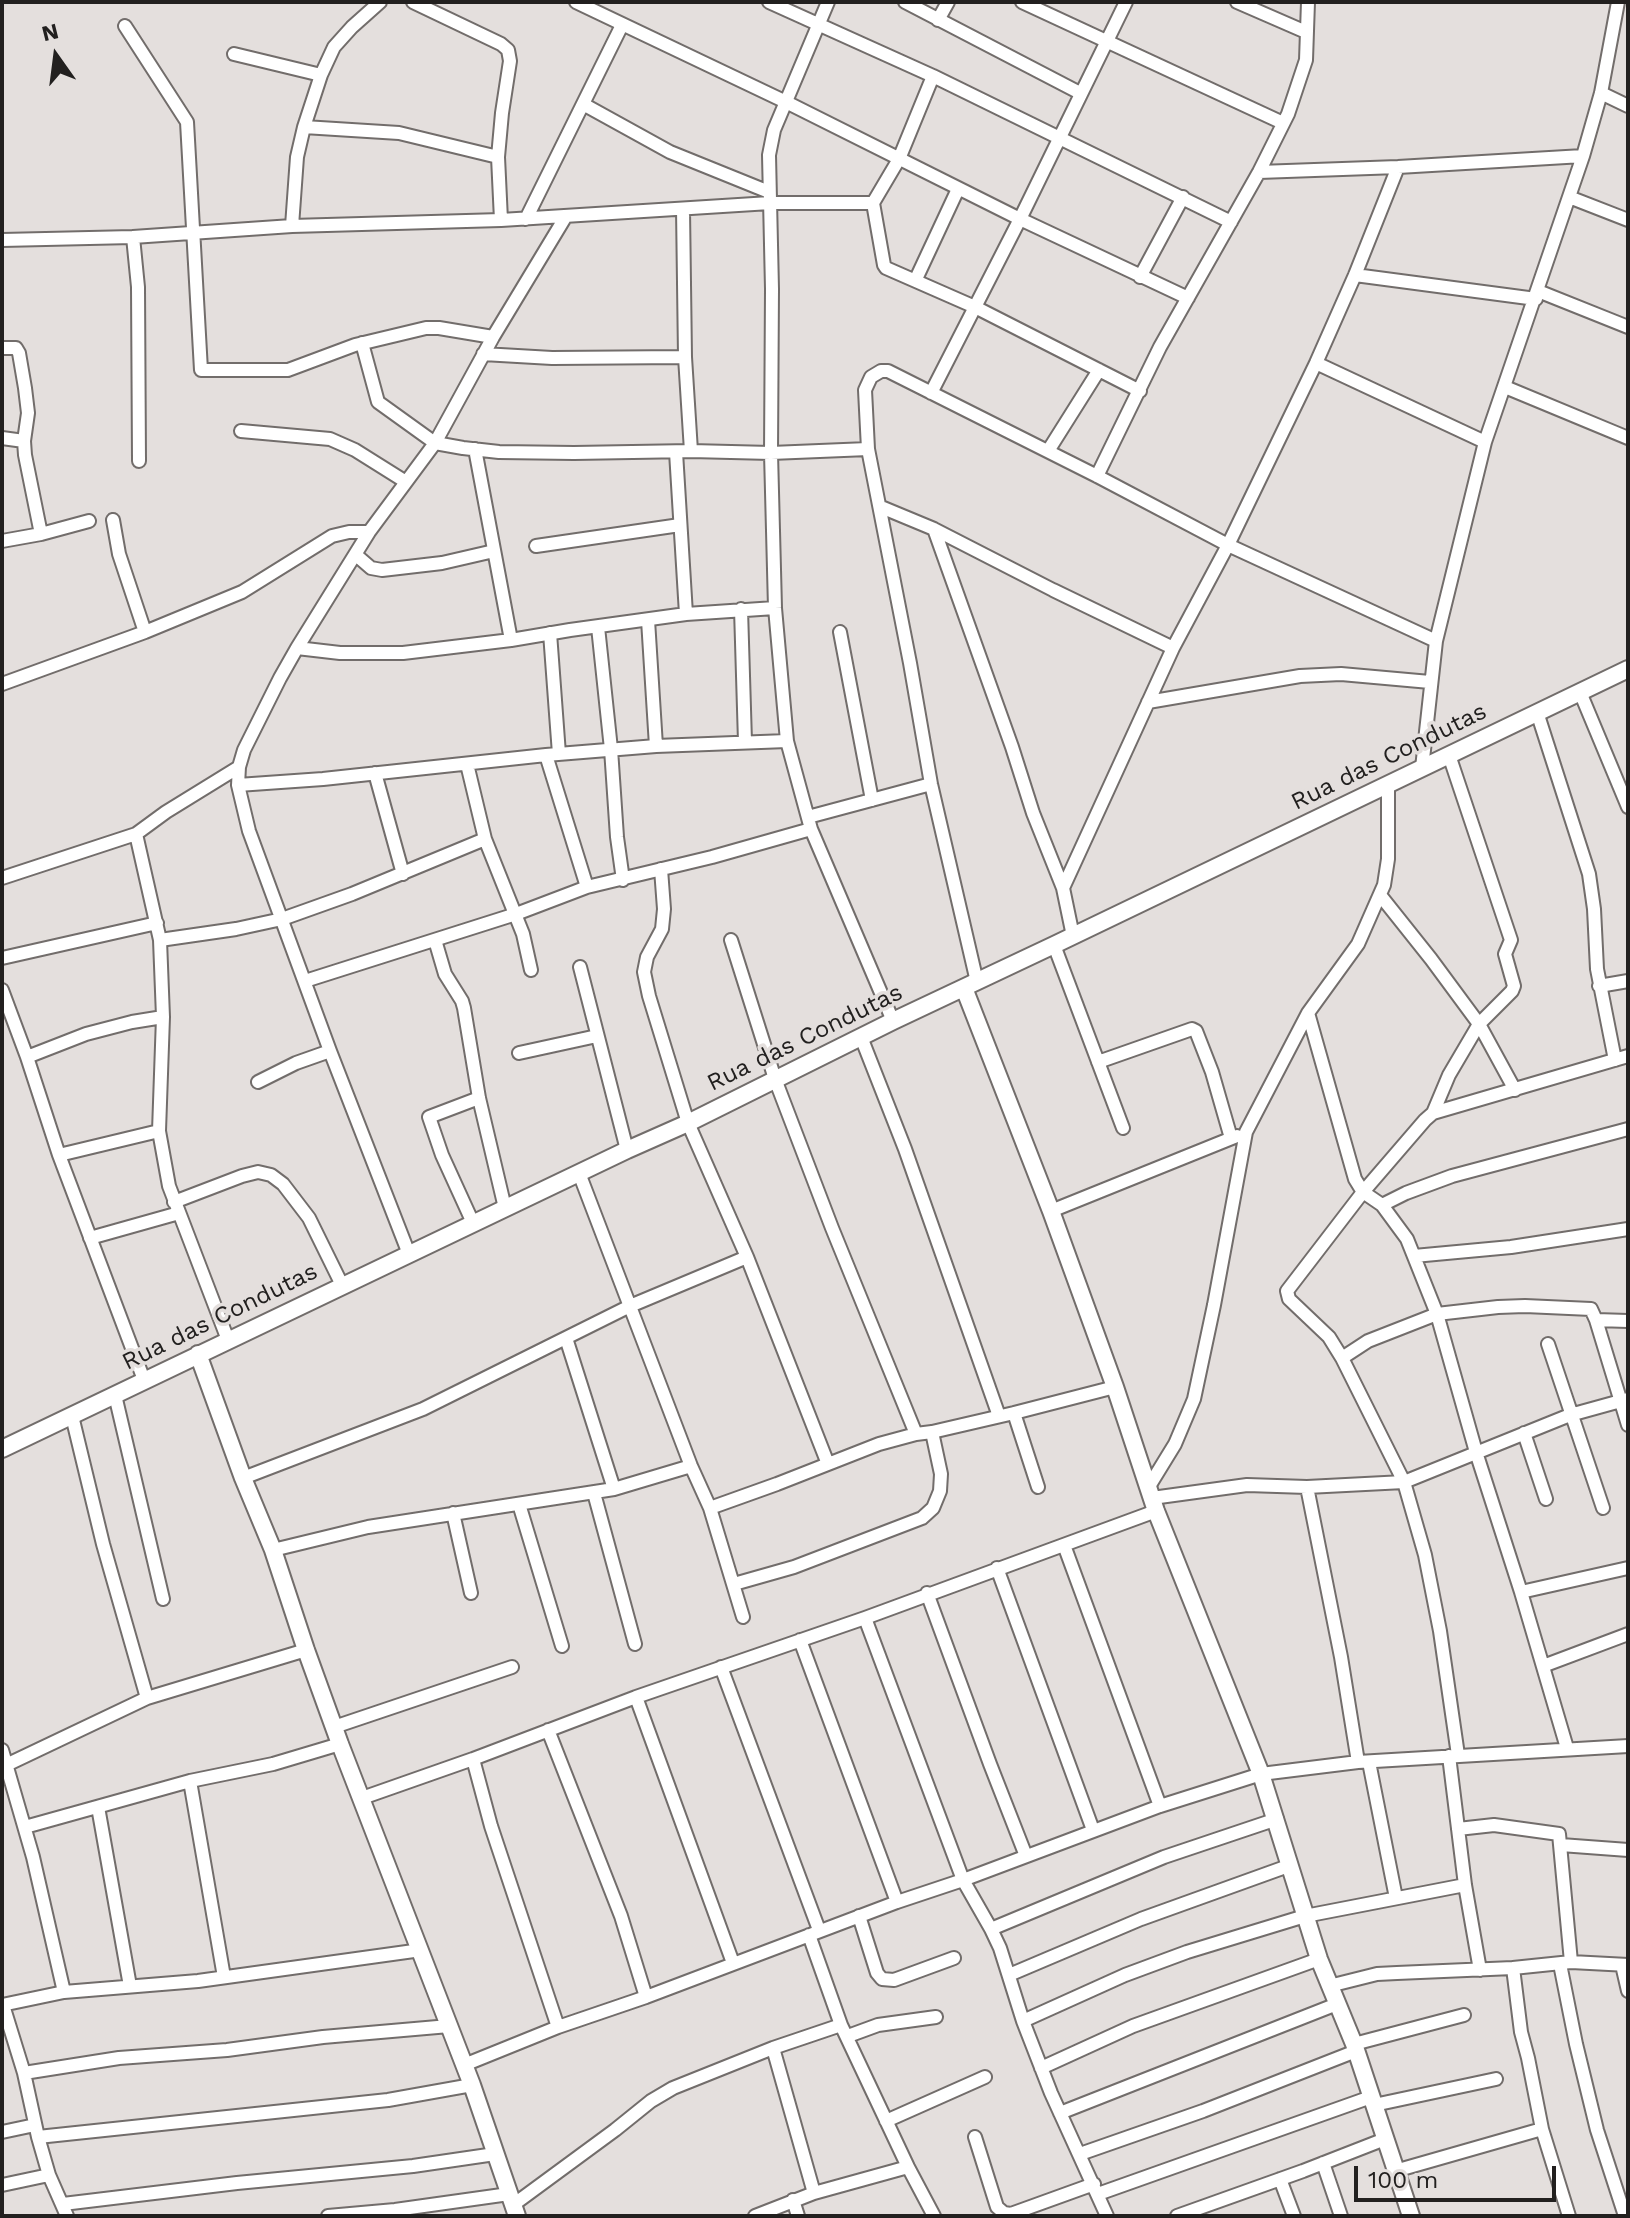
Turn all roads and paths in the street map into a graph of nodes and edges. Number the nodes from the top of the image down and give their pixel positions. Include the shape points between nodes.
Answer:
1 (380, 2) edge
2 (413, 2) edge
3 (576, 2) edge
4 (769, 2) edge
5 (828, 2) edge
6 (905, 2) edge
7 (948, 2) edge
8 (1022, 2) edge
9 (1126, 2) edge
10 (1237, 2) edge
11 (1308, 2) edge
12 (1618, 2) edge
13 (938, 20) junction
14 (622, 25) junction
15 (819, 25) junction
16 (125, 26) dead end
17 (1306, 32) junction
18 (1107, 41) junction
19 (234, 54) dead end
20 (321, 75) junction
21 (933, 76) junction
22 (1080, 93) junction
23 (1601, 93) junction
24 (786, 102) junction
25 (583, 104) junction
26 (1628, 106) edge
27 (1283, 123) junction
28 (304, 127) junction
29 (1059, 137) junction
30 (1583, 156) junction
31 (498, 157) junction
32 (899, 159) junction
33 (1398, 167) junction
34 (1259, 172) junction
35 (958, 189) junction
36 (1183, 197) junction
37 (1569, 197) junction
38 (770, 198) junction
39 (873, 203) junction
40 (683, 209) junction
41 (566, 216) junction
42 (526, 219) junction
43 (1020, 219) junction
44 (501, 220) junction
45 (1628, 220) edge
46 (1231, 222) junction
47 (292, 226) junction
48 (194, 232) junction
49 (133, 237) junction
50 (2, 240) edge
51 (1355, 275) junction
52 (1140, 277) junction
53 (916, 279) junction
54 (1537, 295) junction
55 (1188, 298) junction
56 (975, 307) junction
57 (1628, 327) edge
58 (493, 337) junction
59 (362, 343) junction
60 (2, 348) edge
61 (483, 354) junction
62 (685, 357) junction
63 (1316, 363) junction
64 (1099, 370) junction
65 (1505, 387) junction
66 (1140, 391) junction
67 (931, 393) junction
68 (241, 431) dead end
69 (2, 438) edge
70 (1628, 438) edge
71 (24, 441) junction
72 (1485, 442) junction
73 (435, 443) junction
74 (475, 449) junction
75 (868, 449) junction
76 (691, 451) junction
77 (1048, 451) junction
78 (676, 452) junction
79 (771, 453) junction
80 (139, 461) dead end
81 (1097, 476) junction
82 (406, 482) junction
83 (881, 507) junction
84 (113, 520) dead end
85 (89, 521) dead end
86 (680, 525) junction
87 (934, 529) junction
88 (369, 532) junction
89 (41, 534) junction
90 (2, 541) edge
91 (1228, 545) junction
92 (536, 546) dead end
93 (494, 551) junction
94 (356, 555) junction
95 (775, 608) junction
96 (741, 609) junction
97 (686, 614) junction
98 (648, 620) junction
99 (598, 627) junction
100 (145, 632) junction
101 (840, 632) dead end
102 (550, 633) junction
103 (511, 640) junction
104 (1436, 641) junction
105 (297, 648) junction
106 (1173, 648) junction
107 (1628, 669) edge
108 (1430, 682) junction
109 (2, 684) edge
110 (1580, 692) junction
111 (1148, 702) junction
112 (1537, 712) junction
113 (787, 741) junction
114 (745, 742) junction
115 (656, 746) junction
116 (611, 749) junction
117 (552, 754) junction
118 (1449, 755) junction
119 (467, 764) junction
120 (239, 767) junction
121 (1422, 768) junction
122 (375, 773) junction
123 (931, 784) junction
124 (1388, 784) junction
125 (238, 785) junction
126 (872, 800) junction
127 (1628, 807) edge
128 (809, 823) junction
129 (136, 834) junction
130 (485, 839) junction
131 (661, 869) junction
132 (403, 874) junction
133 (2, 878) edge
134 (623, 880) junction
135 (587, 887) junction
136 (1063, 888) junction
137 (1380, 895) junction
138 (516, 914) junction
139 (282, 919) junction
140 (157, 923) junction
141 (1073, 936) junction
142 (160, 940) junction
143 (435, 940) junction
144 (731, 940) dead end
145 (1054, 945) junction
146 (2, 958) edge
147 (580, 967) dead end
148 (531, 970) dead end
149 (305, 981) junction
150 (1628, 981) edge
151 (971, 985) junction
152 (1599, 986) junction
153 (2, 990) edge
154 (1308, 1013) junction
155 (163, 1017) junction
156 (893, 1021) junction
157 (1479, 1024) junction
158 (597, 1036) junction
159 (861, 1037) junction
160 (330, 1051) junction
161 (519, 1053) dead end
162 (27, 1057) junction
163 (1621, 1058) edge
164 (1098, 1062) junction
165 (775, 1079) junction
166 (258, 1082) dead end
167 (1515, 1090) junction
168 (479, 1098) junction
169 (1433, 1113) junction
170 (688, 1123) junction
171 (1123, 1128) dead end
172 (1628, 1129) edge
173 (159, 1131) junction
174 (1246, 1132) junction
175 (1231, 1138) junction
176 (627, 1150) junction
177 (59, 1155) junction
178 (579, 1173) junction
179 (1363, 1192) junction
180 (1382, 1205) junction
181 (176, 1208) junction
182 (505, 1208) junction
183 (1051, 1211) junction
184 (473, 1223) junction
185 (1628, 1229) edge
186 (90, 1238) junction
187 (409, 1254) junction
188 (1414, 1256) junction
189 (747, 1257) junction
190 (342, 1285) junction
191 (630, 1306) junction
192 (1437, 1314) junction
193 (1596, 1320) junction
194 (1628, 1321) edge
195 (566, 1338) junction
196 (228, 1340) junction
197 (1548, 1344) dead end
198 (198, 1354) junction
199 (1342, 1358) junction
200 (144, 1380) junction
201 (1115, 1387) junction
202 (115, 1395) junction
203 (1624, 1400) edge
204 (1014, 1413) junction
205 (1570, 1415) junction
206 (72, 1416) junction
207 (999, 1416) junction
208 (1628, 1425) edge
209 (932, 1432) junction
210 (1524, 1433) junction
211 (916, 1434) junction
212 (2, 1449) edge
213 (1476, 1452) junction
214 (828, 1464) junction
215 (691, 1466) junction
216 (243, 1478) junction
217 (1404, 1482) junction
218 (1038, 1487) dead end
219 (1307, 1487) junction
220 (614, 1489) junction
221 (594, 1493) junction
222 (1152, 1499) junction
223 (1546, 1499) dead end
224 (519, 1504) junction
225 (710, 1508) junction
226 (1603, 1508) dead end
227 (453, 1513) junction
228 (1064, 1545) junction
229 (273, 1550) junction
230 (997, 1568) junction
231 (1628, 1568) edge
232 (734, 1584) junction
233 (1521, 1592) junction
234 (471, 1593) dead end
235 (927, 1593) junction
236 (163, 1599) dead end
237 (743, 1617) dead end
238 (865, 1618) junction
239 (1628, 1634) edge
240 (800, 1640) junction
241 (635, 1644) dead end
242 (562, 1646) dead end
243 (306, 1650) junction
244 (1543, 1666) junction
245 (512, 1667) dead end
246 (721, 1667) junction
247 (636, 1697) junction
248 (147, 1698) junction
249 (334, 1727) junction
250 (548, 1730) junction
251 (340, 1744) junction
252 (1628, 1746) edge
253 (1567, 1748) junction
254 (2, 1750) edge
255 (1454, 1755) junction
256 (473, 1759) junction
257 (1363, 1762) junction
258 (4, 1766) edge
259 (1261, 1774) junction
260 (190, 1781) junction
261 (362, 1798) junction
262 (1160, 1806) junction
263 (98, 1807) junction
264 (1277, 1819) junction
265 (25, 1827) junction
266 (1458, 1829) junction
267 (1093, 1830) junction
268 (1561, 1845) junction
269 (1628, 1850) edge
270 (1026, 1856) junction
271 (1291, 1865) junction
272 (963, 1880) junction
273 (1465, 1885) junction
274 (1396, 1898) junction
275 (897, 1902) junction
276 (859, 1916) junction
277 (1305, 1916) junction
278 (991, 1929) junction
279 (814, 1933) junction
280 (421, 1950) junction
281 (954, 1958) dead end
282 (1319, 1959) junction
283 (733, 1963) junction
284 (1566, 1963) junction
285 (1625, 1965) edge
286 (1513, 1968) junction
287 (1480, 1970) junction
288 (1009, 1975) junction
289 (224, 1977) junction
290 (130, 1986) junction
291 (1329, 1986) junction
292 (1628, 1991) edge
293 (64, 1992) junction
294 (646, 1997) junction
295 (1337, 2004) junction
296 (3, 2005) edge
297 (1464, 2015) dead end
298 (936, 2017) dead end
299 (1023, 2021) junction
300 (449, 2026) junction
301 (558, 2027) junction
302 (845, 2030) junction
303 (773, 2048) junction
304 (1355, 2048) junction
305 (464, 2065) junction
306 (1041, 2068) junction
307 (24, 2073) junction
308 (985, 2077) dead end
309 (1496, 2079) dead end
310 (472, 2085) junction
311 (1373, 2101) junction
312 (1060, 2113) junction
313 (886, 2121) junction
314 (1542, 2129) junction
315 (36, 2131) junction
316 (2, 2132) edge
317 (975, 2137) dead end
318 (1385, 2139) junction
319 (495, 2154) junction
320 (1080, 2154) junction
321 (1323, 2163) junction
322 (908, 2167) junction
323 (1395, 2171) junction
324 (49, 2175) junction
325 (1280, 2179) junction
326 (2, 2185) edge
327 (1096, 2189) junction
328 (814, 2193) junction
329 (793, 2200) junction
330 (513, 2205) edge
331 (65, 2210) edge
332 (1211, 2210) edge
333 (328, 2216) edge
334 (755, 2216) edge
335 (798, 2216) edge
336 (934, 2216) edge
337 (1107, 2216) edge
338 (1177, 2216) edge
339 (1294, 2216) edge
340 (1341, 2216) edge
341 (1411, 2216) edge
342 (1569, 2216) edge
343 (1625, 2216) edge

1 - 20 street via 334,47
2 - 31 street via 508,50
3 - 14 street
4 - 15 street
5 - 15 street
6 - 13 street
7 - 13 street
8 - 18 street
9 - 18 street
10 - 17 street
11 - 17 street
12 - 23 street
13 - 22 street
14 - 24 street
14 - 25 street
15 - 21 street
15 - 24 street
16 - 48 street via 187,122
17 - 27 street via 1306,60
18 - 22 street
18 - 27 street
19 - 20 street
20 - 28 street
21 - 29 street
21 - 32 street
22 - 29 street
23 - 26 street
23 - 30 street
24 - 32 street
24 - 38 street via 769,155
25 - 38 street
25 - 42 street
27 - 34 street
28 - 31 street via 399,133
28 - 47 street
29 - 36 street
29 - 43 street
30 - 33 street
30 - 37 street
31 - 44 street
32 - 35 street
32 - 39 street
33 - 34 street
33 - 51 street
34 - 46 street
35 - 43 street
35 - 53 street
36 - 46 street
36 - 52 street
37 - 45 street
37 - 54 street
38 - 39 street
38 - 40 street
38 - 79 street
39 - 53 street via 885,267
40 - 41 street
40 - 62 street
41 - 42 street
41 - 58 street
42 - 44 street
43 - 52 street
43 - 56 street
44 - 47 street
46 - 55 street
47 - 48 street
48 - 49 street
48 - 59 street via 201,370 288,370
49 - 50 street
49 - 80 street
51 - 54 street
51 - 63 street
52 - 55 street
53 - 56 street
54 - 57 street
54 - 65 street
55 - 66 street
56 - 64 street
56 - 67 street
58 - 59 street via 426,328
58 - 61 street
59 - 73 street via 378,402
60 - 71 street via 19,353 28,413
61 - 62 street
61 - 73 street
62 - 76 street
63 - 72 street
63 - 91 street
64 - 66 street
64 - 77 street
65 - 70 street
65 - 72 street
66 - 81 street
67 - 75 street via 888,371 871,377 865,390
67 - 77 street
68 - 82 street via 330,439
69 - 71 street
71 - 89 street
72 - 104 street
73 - 74 street
73 - 82 street
74 - 78 street
74 - 93 street
75 - 79 street
75 - 83 street
76 - 78 street
76 - 79 street
77 - 81 street
78 - 86 street
79 - 95 street
81 - 91 street
82 - 88 street
83 - 87 street
83 - 123 street
84 - 100 street
85 - 89 street
86 - 92 street
86 - 97 street
87 - 106 street
87 - 136 street
88 - 94 street
88 - 100 street via 332,536 242,592
89 - 90 street
91 - 104 street
91 - 106 street
93 - 94 street via 382,570
93 - 103 street
94 - 105 street
95 - 96 street
95 - 113 street
96 - 97 street
96 - 114 street
97 - 98 street
98 - 99 street
98 - 115 street
99 - 102 street
99 - 116 street
100 - 109 street
101 - 126 street
102 - 103 street
102 - 117 street
103 - 105 street via 403,653
104 - 108 street
105 - 120 street
106 - 111 street
107 - 110 street, Rua das Condutas
108 - 111 street via 1300,676
108 - 121 street
110 - 112 street, Rua das Condutas
110 - 127 street
111 - 136 street
112 - 118 street, Rua das Condutas
112 - 152 street via 1589,874
113 - 114 street
113 - 128 street
114 - 115 street
115 - 116 street
116 - 117 street
116 - 134 street
117 - 119 street
117 - 135 street
118 - 121 street, Rua das Condutas
118 - 157 street via 1511,940 1505,954 1513,989
119 - 122 street
119 - 130 street
120 - 125 street
120 - 129 street
121 - 124 street, Rua das Condutas
122 - 125 street
122 - 132 street
123 - 126 street
123 - 151 street
124 - 137 street via 1388,859
124 - 141 street, Rua das Condutas
125 - 139 street
126 - 128 street
128 - 131 street
128 - 156 street
129 - 133 street
129 - 140 street
130 - 132 street
130 - 138 street
131 - 134 street
131 - 170 street via 662,929 644,972
132 - 139 street
134 - 135 street
135 - 138 street
136 - 141 street
137 - 154 street via 1358,944
137 - 157 street
138 - 143 street
138 - 148 street
139 - 142 street
139 - 149 street
140 - 142 street
140 - 146 street
141 - 145 street, Rua das Condutas
142 - 155 street
143 - 149 street
143 - 168 street via 445,974 464,1008
144 - 165 street
145 - 151 street, Rua das Condutas
145 - 164 street
147 - 158 street
149 - 160 street
150 - 152 street
151 - 156 street, Rua das Condutas
151 - 183 street
152 - 163 street
153 - 162 street
154 - 174 street
154 - 179 street
155 - 162 street via 86,1034
155 - 173 street
156 - 159 street, Rua das Condutas
157 - 167 street
157 - 169 street
158 - 161 street
158 - 176 street
159 - 165 street, Rua das Condutas
159 - 207 street
160 - 166 street
160 - 187 street
162 - 177 street
163 - 167 street
164 - 171 street
164 - 175 street via 1196,1031
165 - 170 street, Rua das Condutas
165 - 211 street
167 - 169 street
168 - 182 street
168 - 184 street via 429,1117
169 - 179 street
170 - 176 street, Rua das Condutas
170 - 189 street
172 - 180 street via 1452,1176
173 - 177 street
173 - 181 street
174 - 175 street
174 - 222 street via 1194,1399
175 - 183 street
176 - 178 street, Rua das Condutas
177 - 186 street
178 - 182 street, Rua das Condutas
178 - 191 street
179 - 180 street
179 - 199 street via 1287,1291
180 - 188 street
181 - 186 street
181 - 190 street via 242,1176 271,1175 309,1218
181 - 196 street
182 - 184 street, Rua das Condutas
183 - 201 street
184 - 187 street, Rua das Condutas
185 - 188 street
186 - 200 street
187 - 190 street, Rua das Condutas
188 - 192 street
189 - 191 street
189 - 214 street
190 - 196 street, Rua das Condutas
191 - 195 street
191 - 215 street
192 - 193 street via 1525,1306 1591,1309
192 - 199 street via 1368,1341
192 - 213 street
193 - 194 street
193 - 203 street
195 - 216 street via 423,1409
195 - 220 street
196 - 198 street, Rua das Condutas
197 - 205 street
198 - 200 street, Rua das Condutas
198 - 216 street
199 - 217 street
200 - 202 street, Rua das Condutas
201 - 204 street
201 - 222 street
202 - 206 street, Rua das Condutas
202 - 236 street
203 - 205 street
203 - 208 street
204 - 207 street
204 - 218 street
205 - 210 street
205 - 226 street
206 - 212 street, Rua das Condutas
206 - 248 street
207 - 209 street
209 - 211 street
209 - 232 street via 940,1491 922,1518
210 - 213 street
210 - 223 street
211 - 214 street
213 - 217 street
213 - 233 street
214 - 225 street
215 - 220 street
215 - 225 street
216 - 229 street
217 - 219 street
217 - 255 street via 1440,1631
219 - 222 street via 1247,1485
219 - 257 street
220 - 221 street
221 - 224 street
221 - 241 street
222 - 228 street
222 - 259 street
224 - 227 street
224 - 242 street
225 - 232 street
227 - 229 street
227 - 234 street
228 - 230 street
228 - 262 street
229 - 243 street
230 - 235 street
230 - 267 street
231 - 233 street
232 - 237 street
233 - 244 street
235 - 238 street
235 - 270 street
238 - 240 street
238 - 272 street
239 - 244 street
240 - 246 street
240 - 275 street
243 - 248 street
243 - 249 street
244 - 253 street
245 - 249 street
246 - 247 street
246 - 279 street
247 - 250 street
247 - 283 street
248 - 258 street
249 - 251 street
250 - 256 street
250 - 294 street via 621,1916
251 - 260 street
251 - 261 street
252 - 253 street
253 - 255 street
254 - 258 street
255 - 257 street
255 - 266 street
256 - 261 street
256 - 301 street
257 - 259 street
257 - 274 street
258 - 265 street
259 - 262 street
259 - 264 street
260 - 263 street
260 - 289 street
261 - 280 street
262 - 267 street
263 - 265 street
263 - 290 street
264 - 271 street
264 - 278 street via 1164,1857
265 - 293 street
266 - 268 street via 1494,1825 1557,1832
266 - 273 street
267 - 270 street
268 - 269 street
268 - 284 street
270 - 272 street
271 - 277 street
271 - 288 street via 1141,1919
272 - 275 street
272 - 278 street
273 - 274 street
273 - 287 street
274 - 277 street
275 - 276 street
276 - 279 street
276 - 281 street via 882,1979 894,1980
277 - 282 street
277 - 299 street via 1125,1975
278 - 288 street
279 - 283 street
279 - 302 street
280 - 289 street
280 - 300 street
282 - 291 street
282 - 306 street via 1133,2026
283 - 294 street
284 - 285 street
284 - 286 street
284 - 343 street via 1576,2044
285 - 292 street
286 - 287 street
286 - 314 street
287 - 291 street via 1377,1974
288 - 299 street
289 - 290 street
290 - 293 street
291 - 295 street
293 - 296 street
294 - 301 street
295 - 304 street
295 - 312 street
296 - 307 street
297 - 304 street
298 - 302 street
299 - 306 street
300 - 305 street
300 - 307 street via 119,2058
301 - 305 street
302 - 303 street
302 - 313 street
303 - 328 street
303 - 330 street via 651,2101
304 - 311 street
304 - 320 street via 1203,2111
305 - 310 street
306 - 312 street
307 - 315 street
308 - 313 street
309 - 311 street
310 - 315 street via 344,2105
310 - 319 street
311 - 318 street
311 - 327 street
312 - 320 street
313 - 322 street
314 - 323 street
314 - 342 street
315 - 316 street
315 - 324 street
317 - 327 street via 997,2207 1004,2213
318 - 321 street
318 - 323 street
319 - 330 street
319 - 331 street via 222,2185
320 - 327 street
321 - 325 street
321 - 340 street
322 - 328 street
322 - 336 street
323 - 341 street
324 - 326 street
324 - 331 street
325 - 332 street
325 - 339 street
327 - 337 street
328 - 329 street
329 - 334 street
329 - 335 street
330 - 333 street
332 - 338 street

